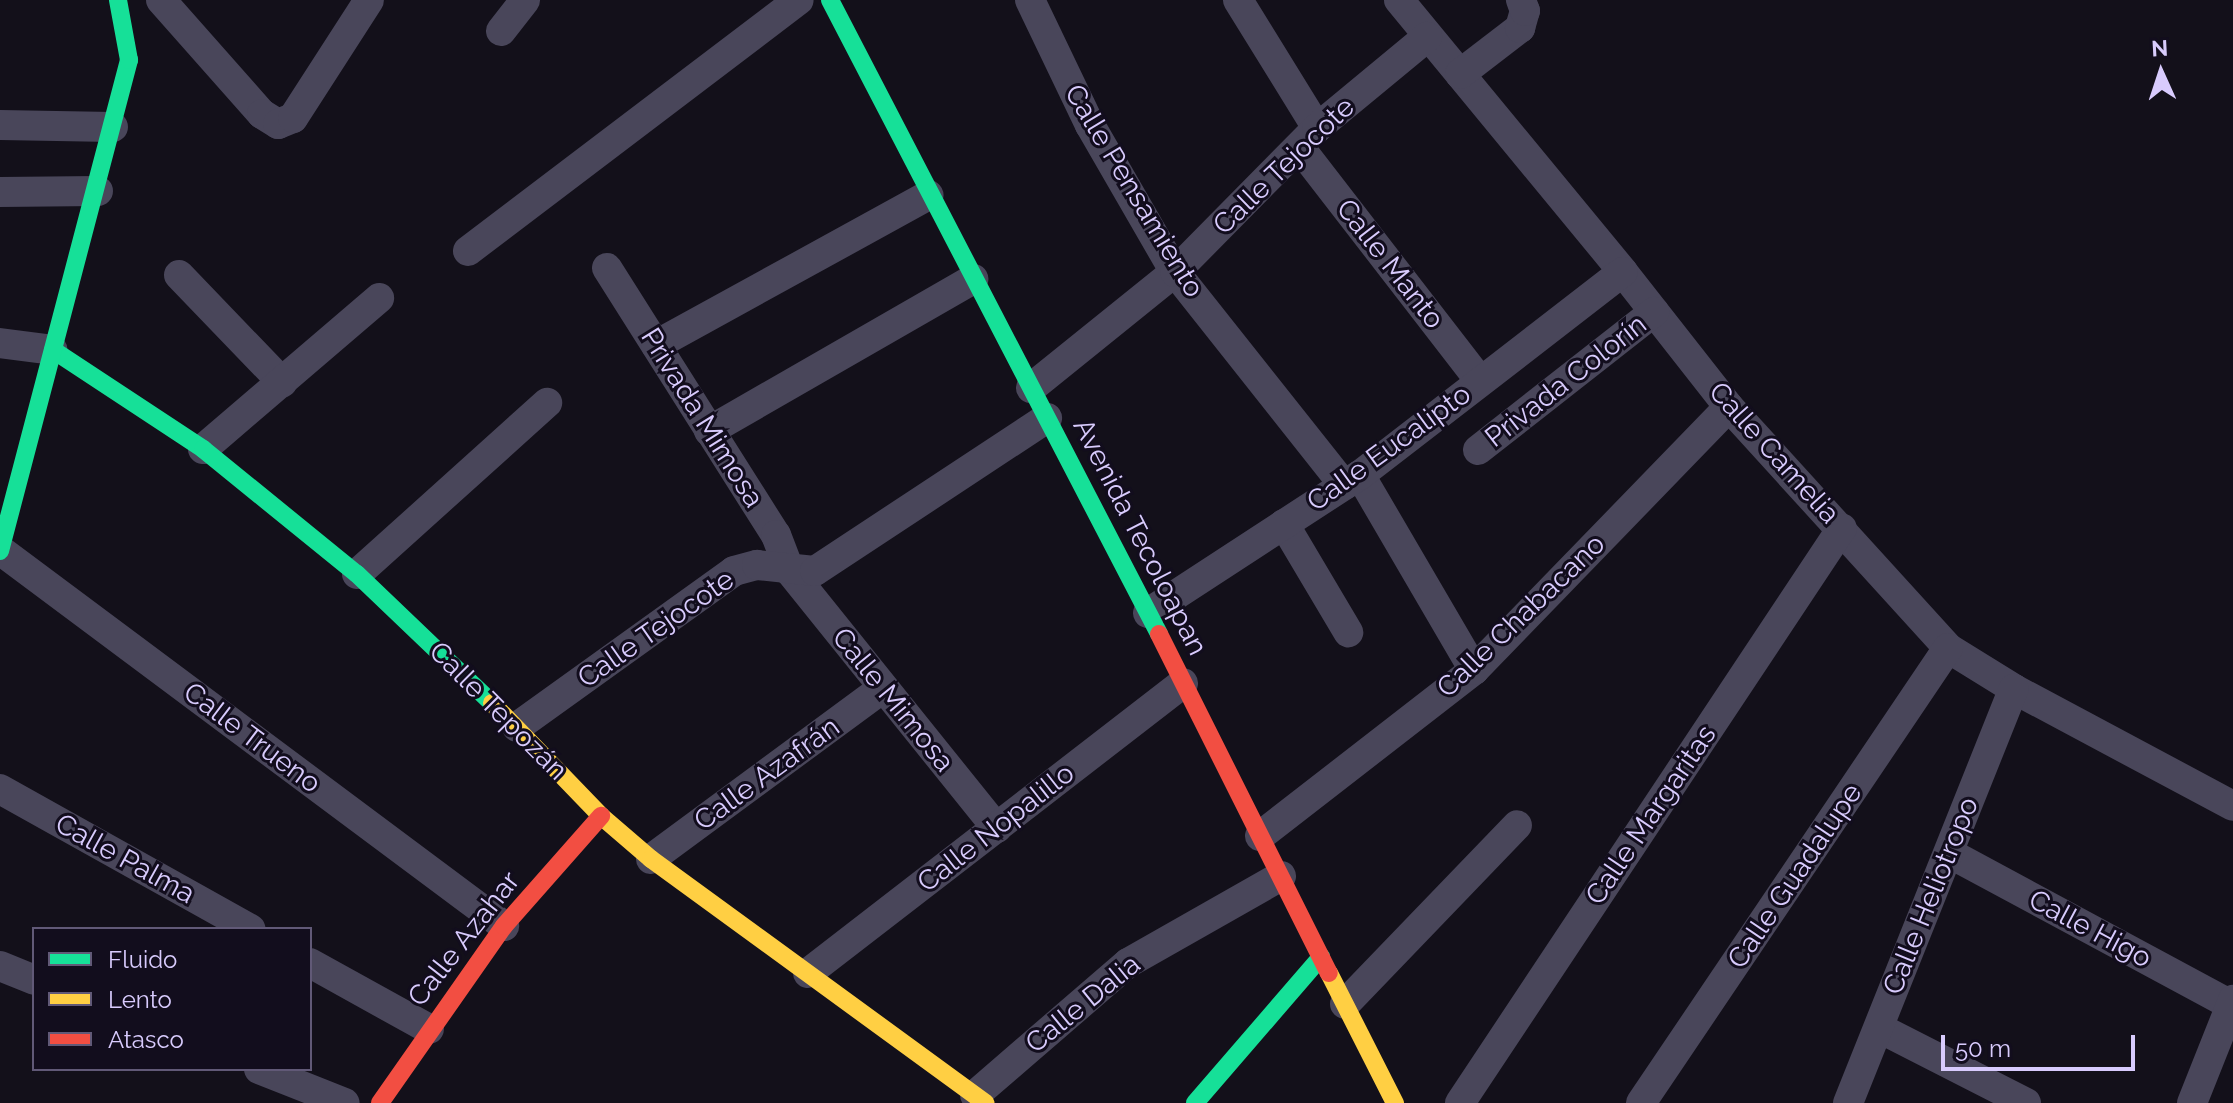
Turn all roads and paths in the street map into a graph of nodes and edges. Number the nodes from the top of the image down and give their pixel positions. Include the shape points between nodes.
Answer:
1 (118, 0) edge
2 (161, 0) edge
3 (369, 0) edge
4 (525, 0) edge
5 (799, 0) edge
6 (830, 0) edge
7 (1030, 0) edge
8 (1238, 0) edge
9 (1399, 0) edge
10 (1523, 5) edge
11 (501, 31) dead end
12 (1427, 37) junction
13 (1460, 74) junction
14 (0, 125) edge
15 (113, 127) junction
16 (1308, 138) junction
17 (98, 191) junction
18 (0, 192) edge
19 (929, 195) junction
20 (468, 251) dead end
21 (607, 268) dead end
22 (1175, 272) junction
23 (1623, 272) junction
24 (179, 275) dead end
25 (973, 279) junction
26 (379, 298) dead end
27 (1654, 312) junction
28 (0, 343) edge
29 (656, 345) junction
30 (53, 350) junction
31 (1480, 381) junction
32 (282, 382) junction
33 (1031, 388) junction
34 (547, 403) dead end
35 (1729, 407) junction
36 (1047, 418) junction
37 (709, 431) junction
38 (203, 449) junction
39 (1478, 450) dead end
40 (1352, 480) junction
41 (1284, 524) junction
42 (1842, 528) junction
43 (0, 550) edge
44 (790, 571) junction
45 (357, 574) junction
46 (1148, 613) junction
47 (1348, 632) dead end
48 (1948, 648) junction
49 (1474, 670) junction
50 (1183, 683) junction
51 (883, 688) junction
52 (2014, 689) junction
53 (517, 727) junction
54 (0, 789) edge
55 (2233, 806) edge
56 (601, 816) junction
57 (1517, 825) dead end
58 (997, 828) junction
59 (1260, 836) junction
60 (1949, 853) junction
61 (651, 859) junction
62 (1281, 876) junction
63 (504, 926) junction
64 (246, 927) edge
65 (1321, 957) junction
66 (312, 964) edge
67 (0, 966) edge
68 (808, 973) junction
69 (32, 979) edge
70 (2232, 1003) edge
71 (1345, 1004) junction
72 (1879, 1028) junction
73 (429, 1029) junction
74 (264, 1071) edge
75 (980, 1099) edge
76 (1203, 1099) edge
77 (345, 1103) edge
78 (380, 1103) edge
79 (1395, 1103) edge
80 (1460, 1103) edge
81 (1641, 1103) edge
82 (1848, 1103) edge
83 (2026, 1103) edge
84 (2192, 1103) edge

1 - 15 street via 129,60
2 - 3 street via 262,114 278,124 293,118
4 - 11 street
5 - 20 street
6 - 19 street, Avenida Tecoloapan
7 - 22 street, Calle Pensamiento via 1090,125
8 - 16 street, Calle Manto
9 - 12 street, Calle Camelia
10 - 13 street via 1520,28
12 - 13 street, Calle Camelia
12 - 16 street, Calle Tejocote
13 - 23 street, Calle Camelia
14 - 15 street
15 - 17 street
16 - 22 street, Calle Tejocote
16 - 31 street, Calle Manto
17 - 18 street
17 - 30 street
19 - 25 street, Avenida Tecoloapan
19 - 29 street
21 - 29 street, Privada Mimosa
22 - 33 street, Calle Tejocote
22 - 40 street, Calle Pensamiento
23 - 27 street, Calle Camelia
23 - 31 street, Calle Eucalipto
24 - 32 street
25 - 33 street, Avenida Tecoloapan
25 - 37 street
26 - 32 street
27 - 35 street, Calle Camelia
27 - 39 street, Privada Colorín
28 - 30 street, Calle Tepozán
29 - 37 street, Privada Mimosa
30 - 38 street, Calle Tepozán
30 - 43 street
31 - 40 street, Calle Eucalipto
32 - 38 street
33 - 36 street, Avenida Tecoloapan
34 - 45 street
35 - 42 street, Calle Camelia
35 - 49 street, Calle Chabacano
36 - 44 street, Calle Tejocote via 815,571
36 - 46 street, Avenida Tecoloapan
37 - 44 street, Privada Mimosa via 776,535
38 - 45 street, Calle Tepozán
40 - 41 street, Calle Eucalipto
40 - 49 street, Calle Pensamiento
41 - 46 street, Calle Eucalipto
41 - 47 street
42 - 48 street, Calle Camelia
42 - 80 street, Calle Margaritas
43 - 63 street, Calle Trueno
44 - 51 street, Calle Mimosa
44 - 53 street, Calle Tejocote via 757,565 734,571
45 - 53 street, Calle Tepozán
46 - 50 street, Avenida Tecoloapan
48 - 52 street, Calle Camelia
48 - 81 street, Calle Guadalupe
49 - 59 street, Calle Chabacano
50 - 58 street, Calle Nopalillo
50 - 59 street, Avenida Tecoloapan
51 - 58 street, Calle Mimosa
51 - 61 street, Calle Azafrán
52 - 55 street, Calle Camelia
52 - 60 street, Calle Heliotropo
53 - 56 street, Calle Tepozán
54 - 64 street, Calle Palma
56 - 61 street, Calle Tepozán
56 - 63 street, Calle Azahar
57 - 71 street
58 - 68 street, Calle Nopalillo
59 - 62 street, Avenida Tecoloapan
60 - 70 street, Calle Higo
60 - 72 street, Calle Heliotropo
61 - 68 street, Calle Tepozán
62 - 65 street, Avenida Tecoloapan
62 - 75 street, Calle Dalia via 1128,963
63 - 73 street, Calle Azahar
65 - 71 street, Avenida Tecoloapan
65 - 76 street
66 - 73 street
67 - 69 street
68 - 75 street, Calle Tepozán
70 - 84 street
71 - 79 street, Avenida Tecoloapan
72 - 82 street, Calle Heliotropo
72 - 83 street
73 - 78 street, Calle Azahar
74 - 77 street

